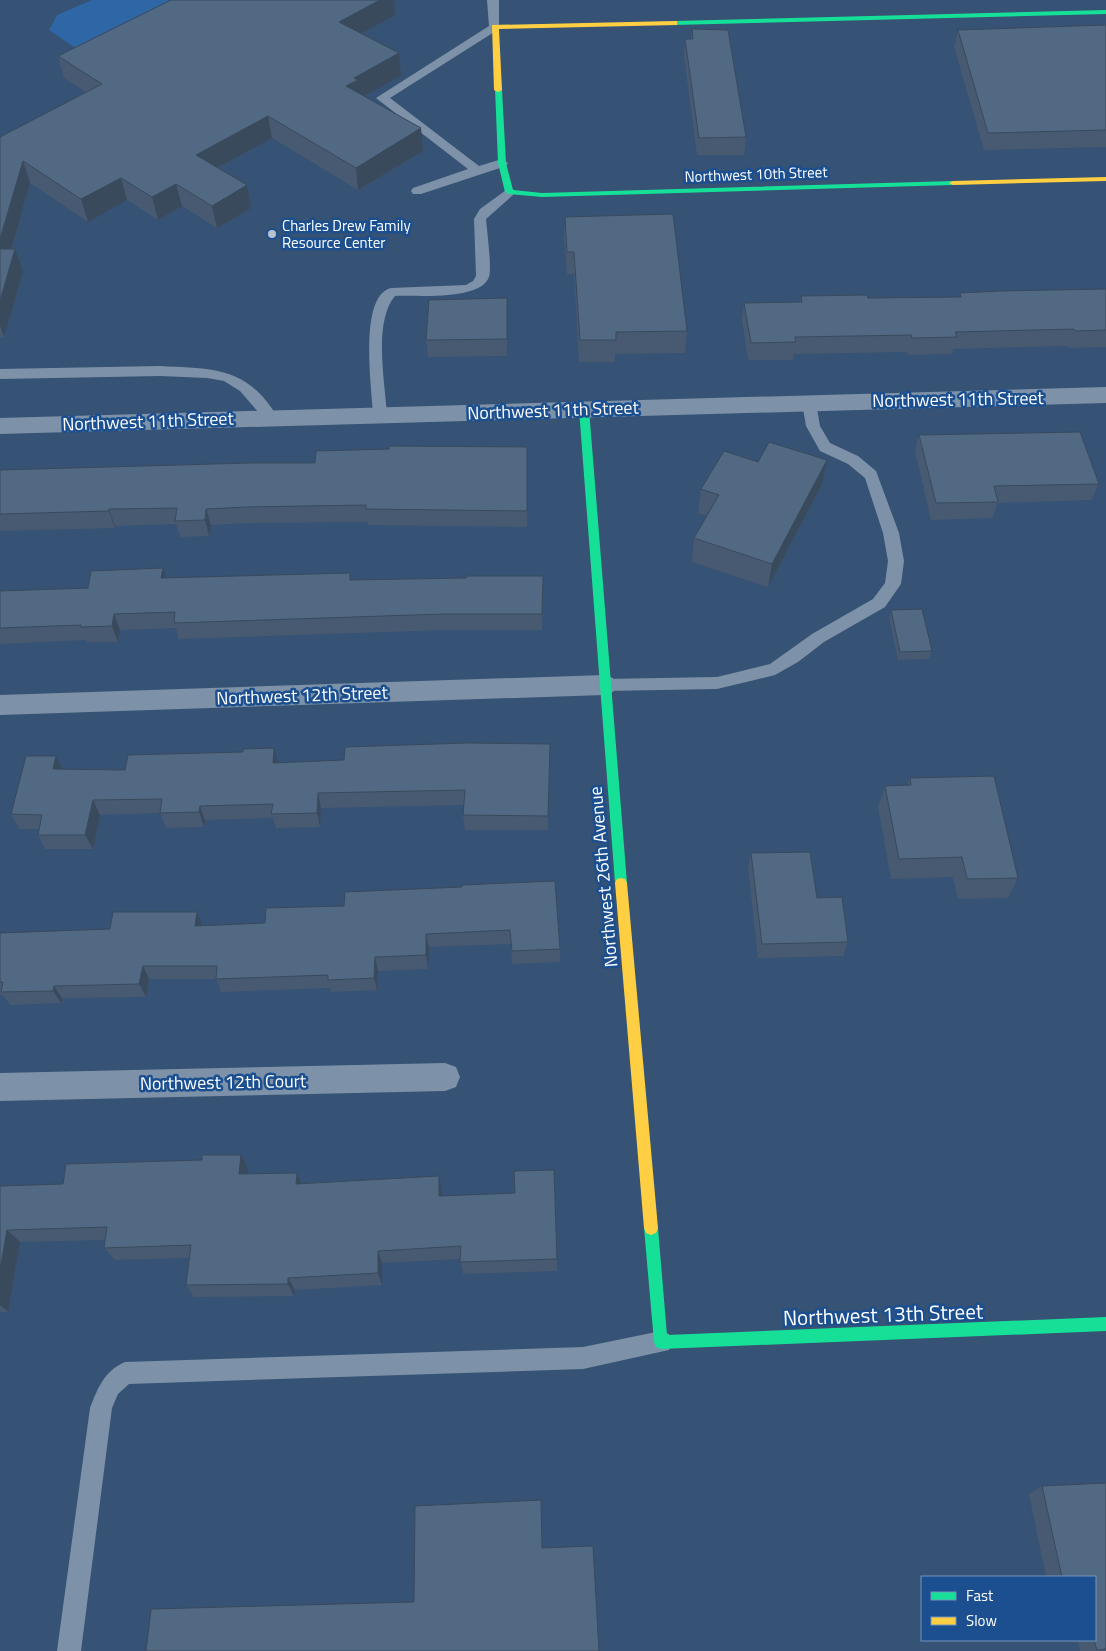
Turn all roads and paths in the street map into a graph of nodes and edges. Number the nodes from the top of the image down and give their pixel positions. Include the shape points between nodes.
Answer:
1 (493, 0) edge
2 (1106, 12) edge
3 (495, 27) junction
4 (502, 163) junction
5 (478, 170) junction
6 (1106, 179) edge
7 (417, 191) dead end
8 (509, 192) junction
9 (0, 374) edge
10 (1106, 395) edge
11 (809, 403) junction
12 (584, 409) junction
13 (380, 415) junction
14 (271, 418) junction
15 (0, 426) edge
16 (604, 685) junction
17 (0, 705) edge
18 (445, 1077) dead end
19 (0, 1087) edge
20 (1106, 1324) edge
21 (661, 1342) junction
22 (69, 1651) edge

1 - 3 lane
2 - 3 street
3 - 4 street
3 - 5 lane via 382,98
4 - 5 lane
4 - 8 street
5 - 7 lane
6 - 8 street, Northwest 10th Street via 542,195
8 - 13 lane via 480,219 483,276 478,284 468,289 391,292 385,299 379,311 377,330
9 - 14 lane via 208,373 228,378 246,388
10 - 11 street, Northwest 11th Street
11 - 12 street, Northwest 11th Street
11 - 16 lane via 813,426 825,447 853,460 871,475 891,533 896,561 893,584 879,603 818,638 775,669 717,683
12 - 13 street, Northwest 11th Street
12 - 16 street, Northwest 26th Avenue
13 - 14 street, Northwest 11th Street
14 - 15 street, Northwest 11th Street
16 - 17 street, Northwest 12th Street
16 - 21 street, Northwest 26th Avenue
18 - 19 street, Northwest 12th Court
20 - 21 street, Northwest 13th Street
21 - 22 lane via 583,1358 125,1373 110,1386 101,1408

